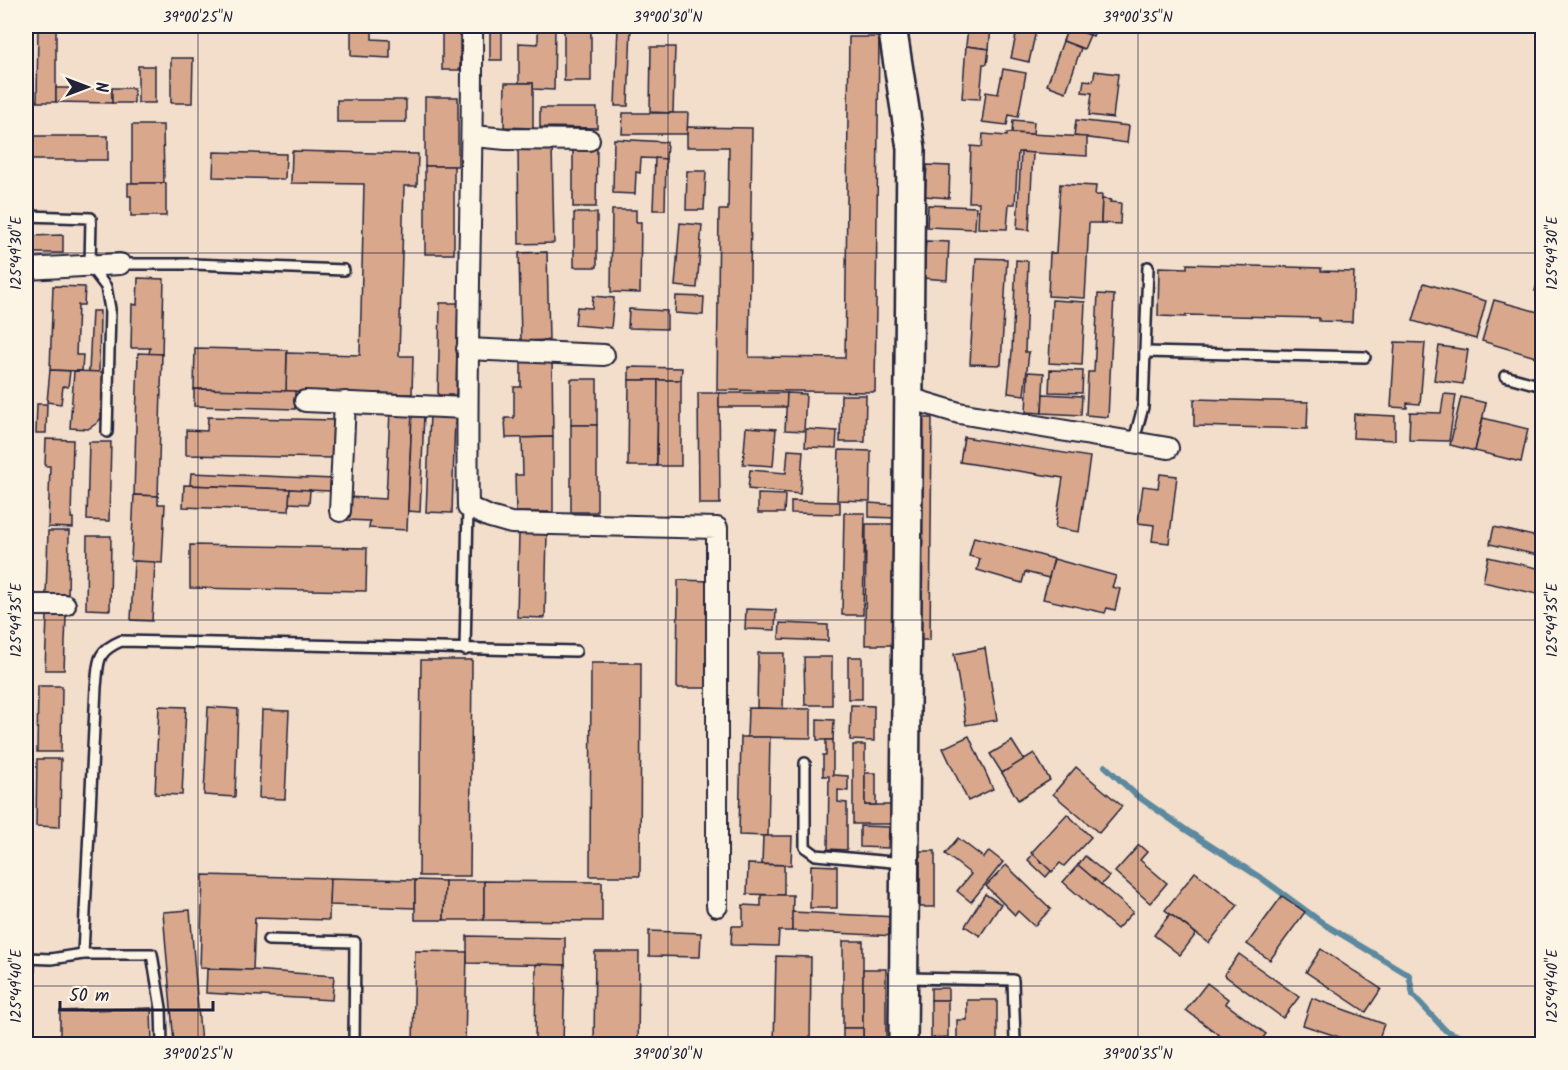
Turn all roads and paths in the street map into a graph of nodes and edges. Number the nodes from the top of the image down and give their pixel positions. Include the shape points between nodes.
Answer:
1 (472, 26) edge
2 (892, 26) edge
3 (473, 136) junction
4 (590, 140) dead end
5 (26, 216) edge
6 (120, 264) joint
7 (90, 266) junction
8 (1148, 267) dead end
9 (26, 269) edge
10 (344, 270) dead end
11 (467, 350) junction
12 (1145, 352) junction
13 (604, 355) dead end
14 (1365, 357) dead end
15 (1505, 376) dead end
16 (1542, 386) edge
17 (909, 398) junction
18 (305, 401) dead end
19 (345, 402) junction
20 (466, 408) junction
21 (107, 432) dead end
22 (1132, 444) junction
23 (1168, 448) dead end
24 (468, 507) junction
25 (340, 511) dead end
26 (26, 604) edge
27 (65, 605) dead end
28 (465, 650) junction
29 (576, 651) dead end
30 (805, 764) dead end
31 (906, 863) junction
32 (717, 906) dead end
33 (268, 940) dead end
34 (83, 954) junction
35 (27, 958) edge
36 (904, 978) junction
37 (1016, 1041) dead end
38 (26, 1044) edge
39 (162, 1044) edge
40 (354, 1044) edge
41 (903, 1044) edge

1 - 3 street
2 - 17 street via 910,148
3 - 4 street
3 - 11 street
5 - 7 lane via 91,218
6 - 7 street
6 - 10 lane
7 - 9 street
7 - 21 lane via 106,287 110,309
8 - 12 lane
11 - 13 street
11 - 20 street
12 - 14 lane
12 - 22 lane via 1143,406
15 - 16 lane
17 - 22 street via 959,413
17 - 31 street
18 - 19 street
19 - 20 street
19 - 25 street
20 - 24 street
22 - 23 street
24 - 28 lane
24 - 32 street via 511,523 717,528
26 - 27 street
28 - 29 lane
28 - 34 lane via 122,641 107,647 100,658 96,687
30 - 31 lane via 805,847 816,855
31 - 36 street
33 - 40 lane via 355,942
34 - 35 lane
34 - 39 lane via 152,954
35 - 38 lane
36 - 37 lane via 1013,980
36 - 41 street

